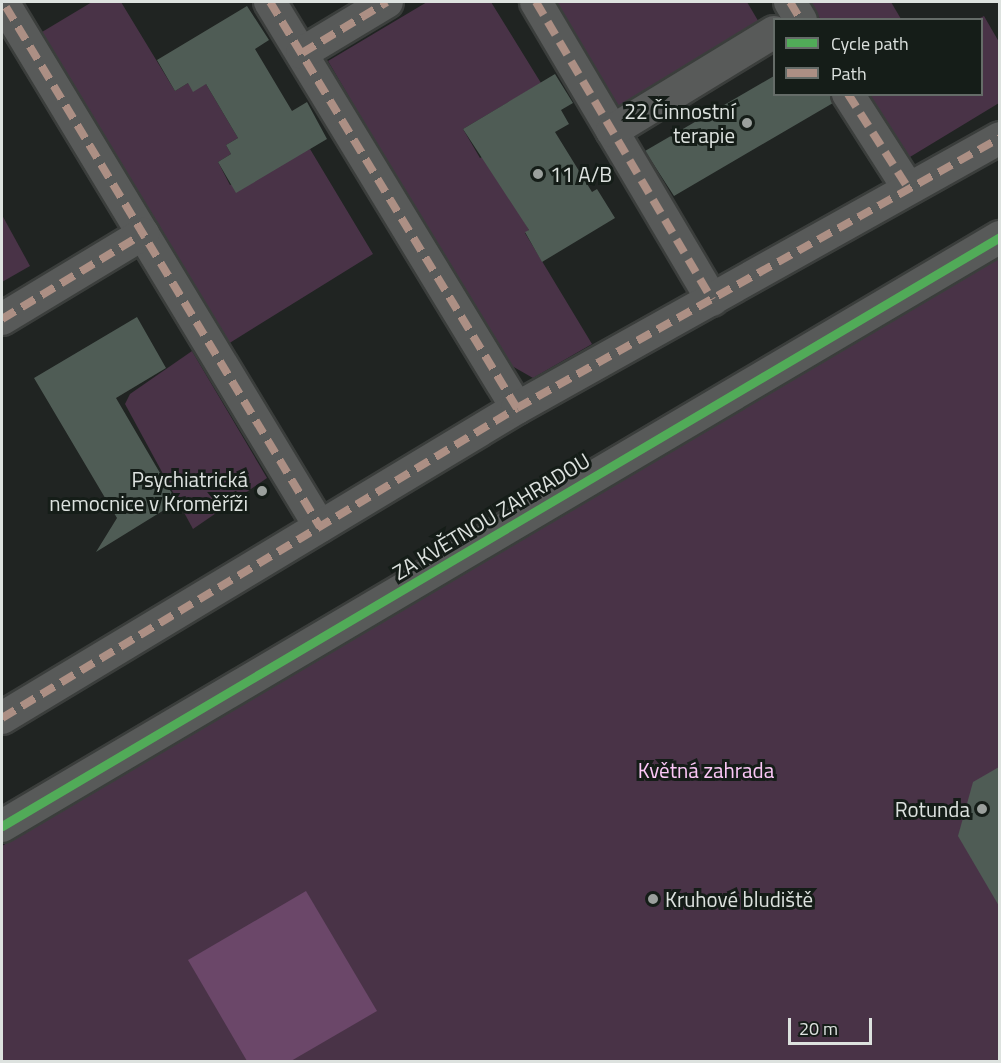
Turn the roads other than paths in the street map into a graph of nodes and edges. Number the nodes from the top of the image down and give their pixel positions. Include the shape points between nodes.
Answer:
1 (270, 2) edge
2 (387, 2) edge
3 (536, 2) edge
4 (8, 6) edge
5 (773, 30) edge
6 (302, 53) junction
7 (849, 96) edge
8 (612, 130) junction
9 (999, 138) edge
10 (908, 188) junction
11 (143, 234) junction
12 (999, 237) edge
13 (712, 300) junction
14 (2, 319) edge
15 (517, 408) junction
16 (320, 527) junction
17 (2, 718) edge
18 (2, 826) edge

1 - 6 street
2 - 6 street
3 - 8 street
4 - 11 street
5 - 8 street
6 - 15 street
7 - 10 street
8 - 13 street
9 - 10 street
10 - 13 street
11 - 14 street
11 - 16 street
12 - 18 street, ZA KVĚTNOU ZAHRADOU
13 - 15 street
15 - 16 street
16 - 17 street

